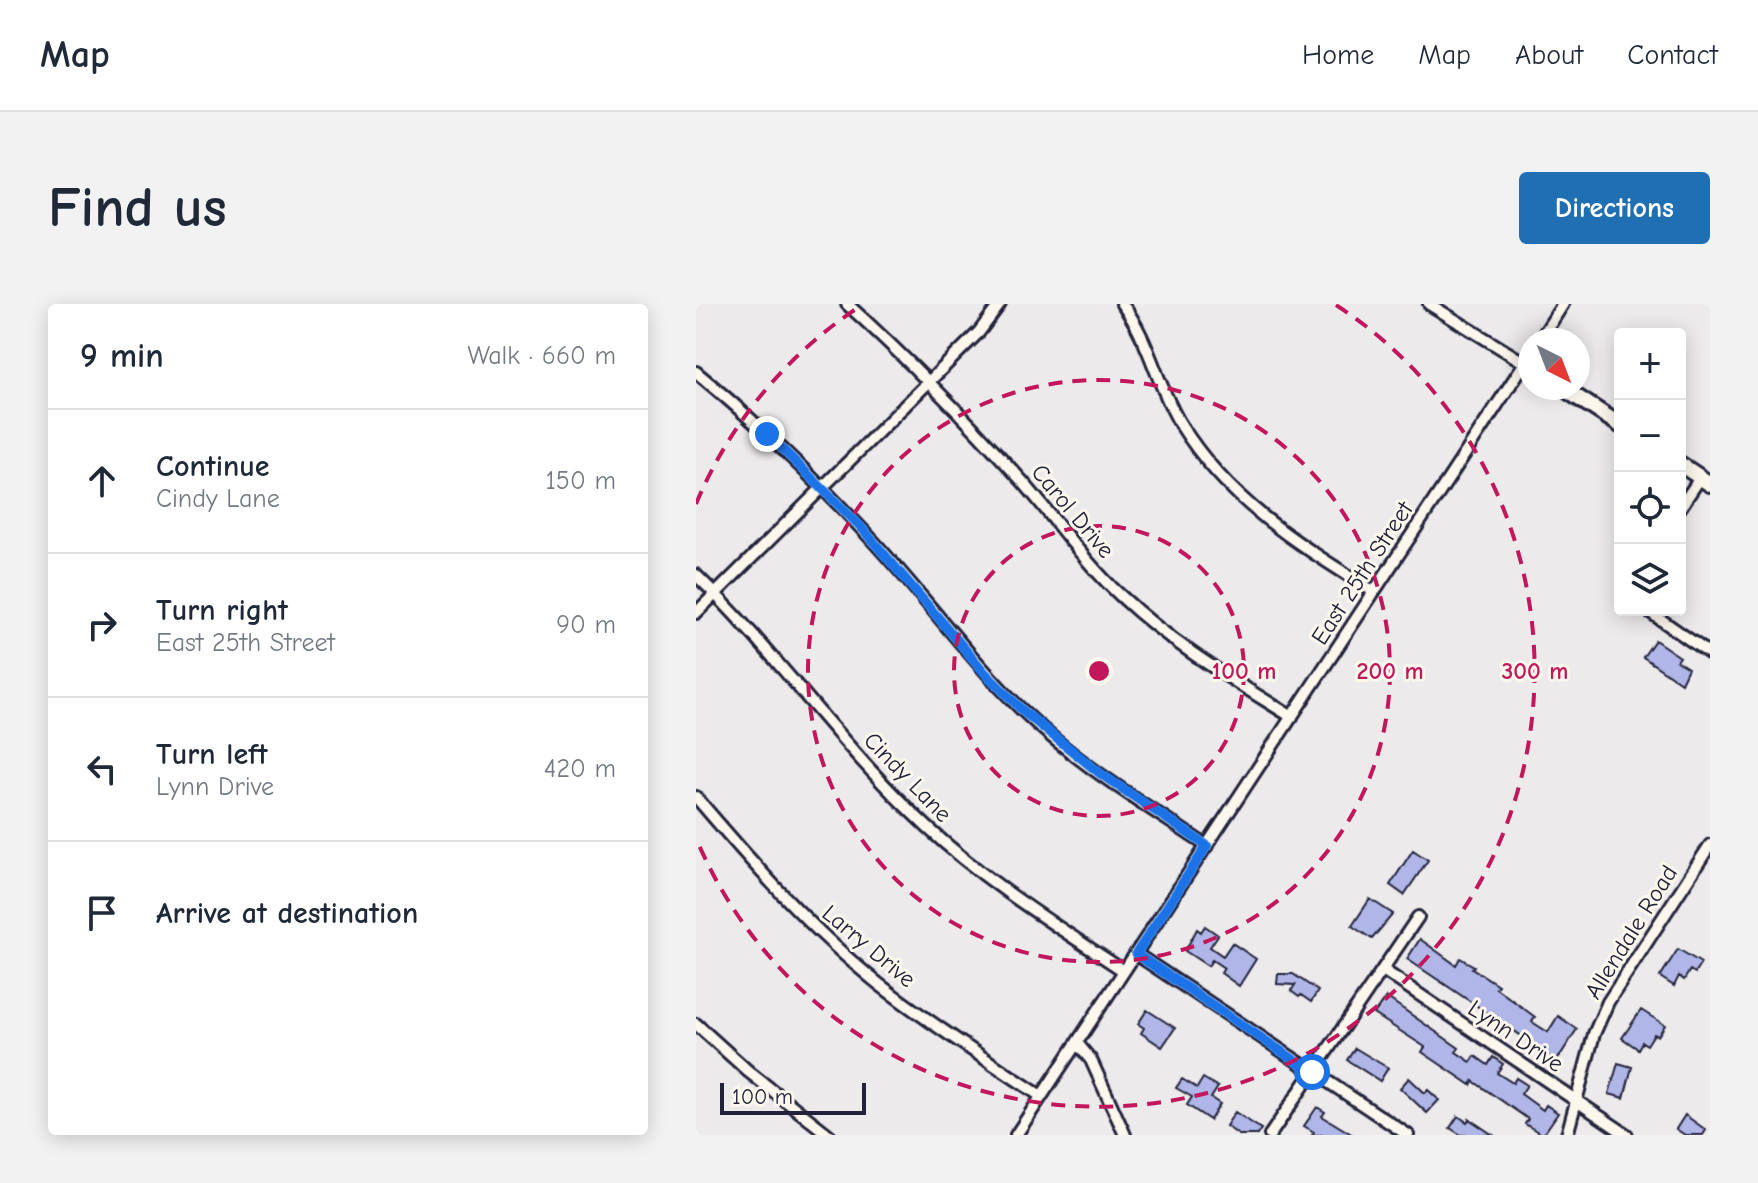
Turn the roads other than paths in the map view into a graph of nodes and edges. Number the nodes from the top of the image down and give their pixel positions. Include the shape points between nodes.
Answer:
1 (847, 304) edge
2 (1000, 304) edge
3 (1122, 304) edge
4 (1429, 304) edge
5 (1563, 304) edge
6 (1548, 328) edge
7 (1518, 355) edge
8 (696, 372) edge
9 (1518, 376) edge
10 (930, 382) junction
11 (1581, 400) edge
12 (1614, 421) edge
13 (1686, 468) edge
14 (1705, 481) edge
15 (821, 488) junction
16 (1686, 502) edge
17 (696, 575) edge
18 (1373, 591) junction
19 (715, 594) junction
20 (696, 613) edge
21 (1656, 616) edge
22 (1710, 654) edge
23 (1292, 717) junction
24 (696, 797) edge
25 (1710, 845) edge
26 (1207, 846) junction
27 (1418, 917) dead end
28 (1136, 954) junction
29 (1383, 970) junction
30 (1124, 971) junction
31 (696, 1024) edge
32 (1077, 1043) junction
33 (1312, 1072) junction
34 (1041, 1096) junction
35 (1575, 1101) junction
36 (829, 1135) edge
37 (1016, 1135) edge
38 (1125, 1135) edge
39 (1270, 1135) edge
40 (1408, 1135) edge
41 (1567, 1135) edge
42 (1627, 1135) edge

1 - 10 street, Carol Drive
2 - 10 street
3 - 18 street via 1179,422 1205,460 1242,500 1289,538
4 - 7 street
5 - 6 street
8 - 15 street
9 - 18 street, East 25th Street
10 - 15 street
10 - 23 street, Carol Drive via 1120,596 1192,654
11 - 12 street
13 - 14 street
14 - 16 street
15 - 19 street
15 - 26 street via 1024,712 1101,774
17 - 19 street, Cindy Lane
18 - 23 street, East 25th Street
19 - 20 street
19 - 30 street, Cindy Lane via 928,828 1004,891
21 - 22 street
23 - 26 street, East 25th Street
24 - 34 street, Larry Drive via 829,941 929,1021
25 - 35 street, Allendale Road via 1608,1002
26 - 28 street, East 25th Street
27 - 29 street
28 - 30 street, East 25th Street
28 - 33 street
29 - 33 street
29 - 35 street, Lynn Drive
30 - 32 street, East 25th Street
31 - 36 street
32 - 34 street, East 25th Street
32 - 38 street via 1091,1060
33 - 39 street
33 - 40 street
34 - 37 street, East 25th Street
35 - 41 street, Allendale Road
35 - 42 street, Lynn Drive

